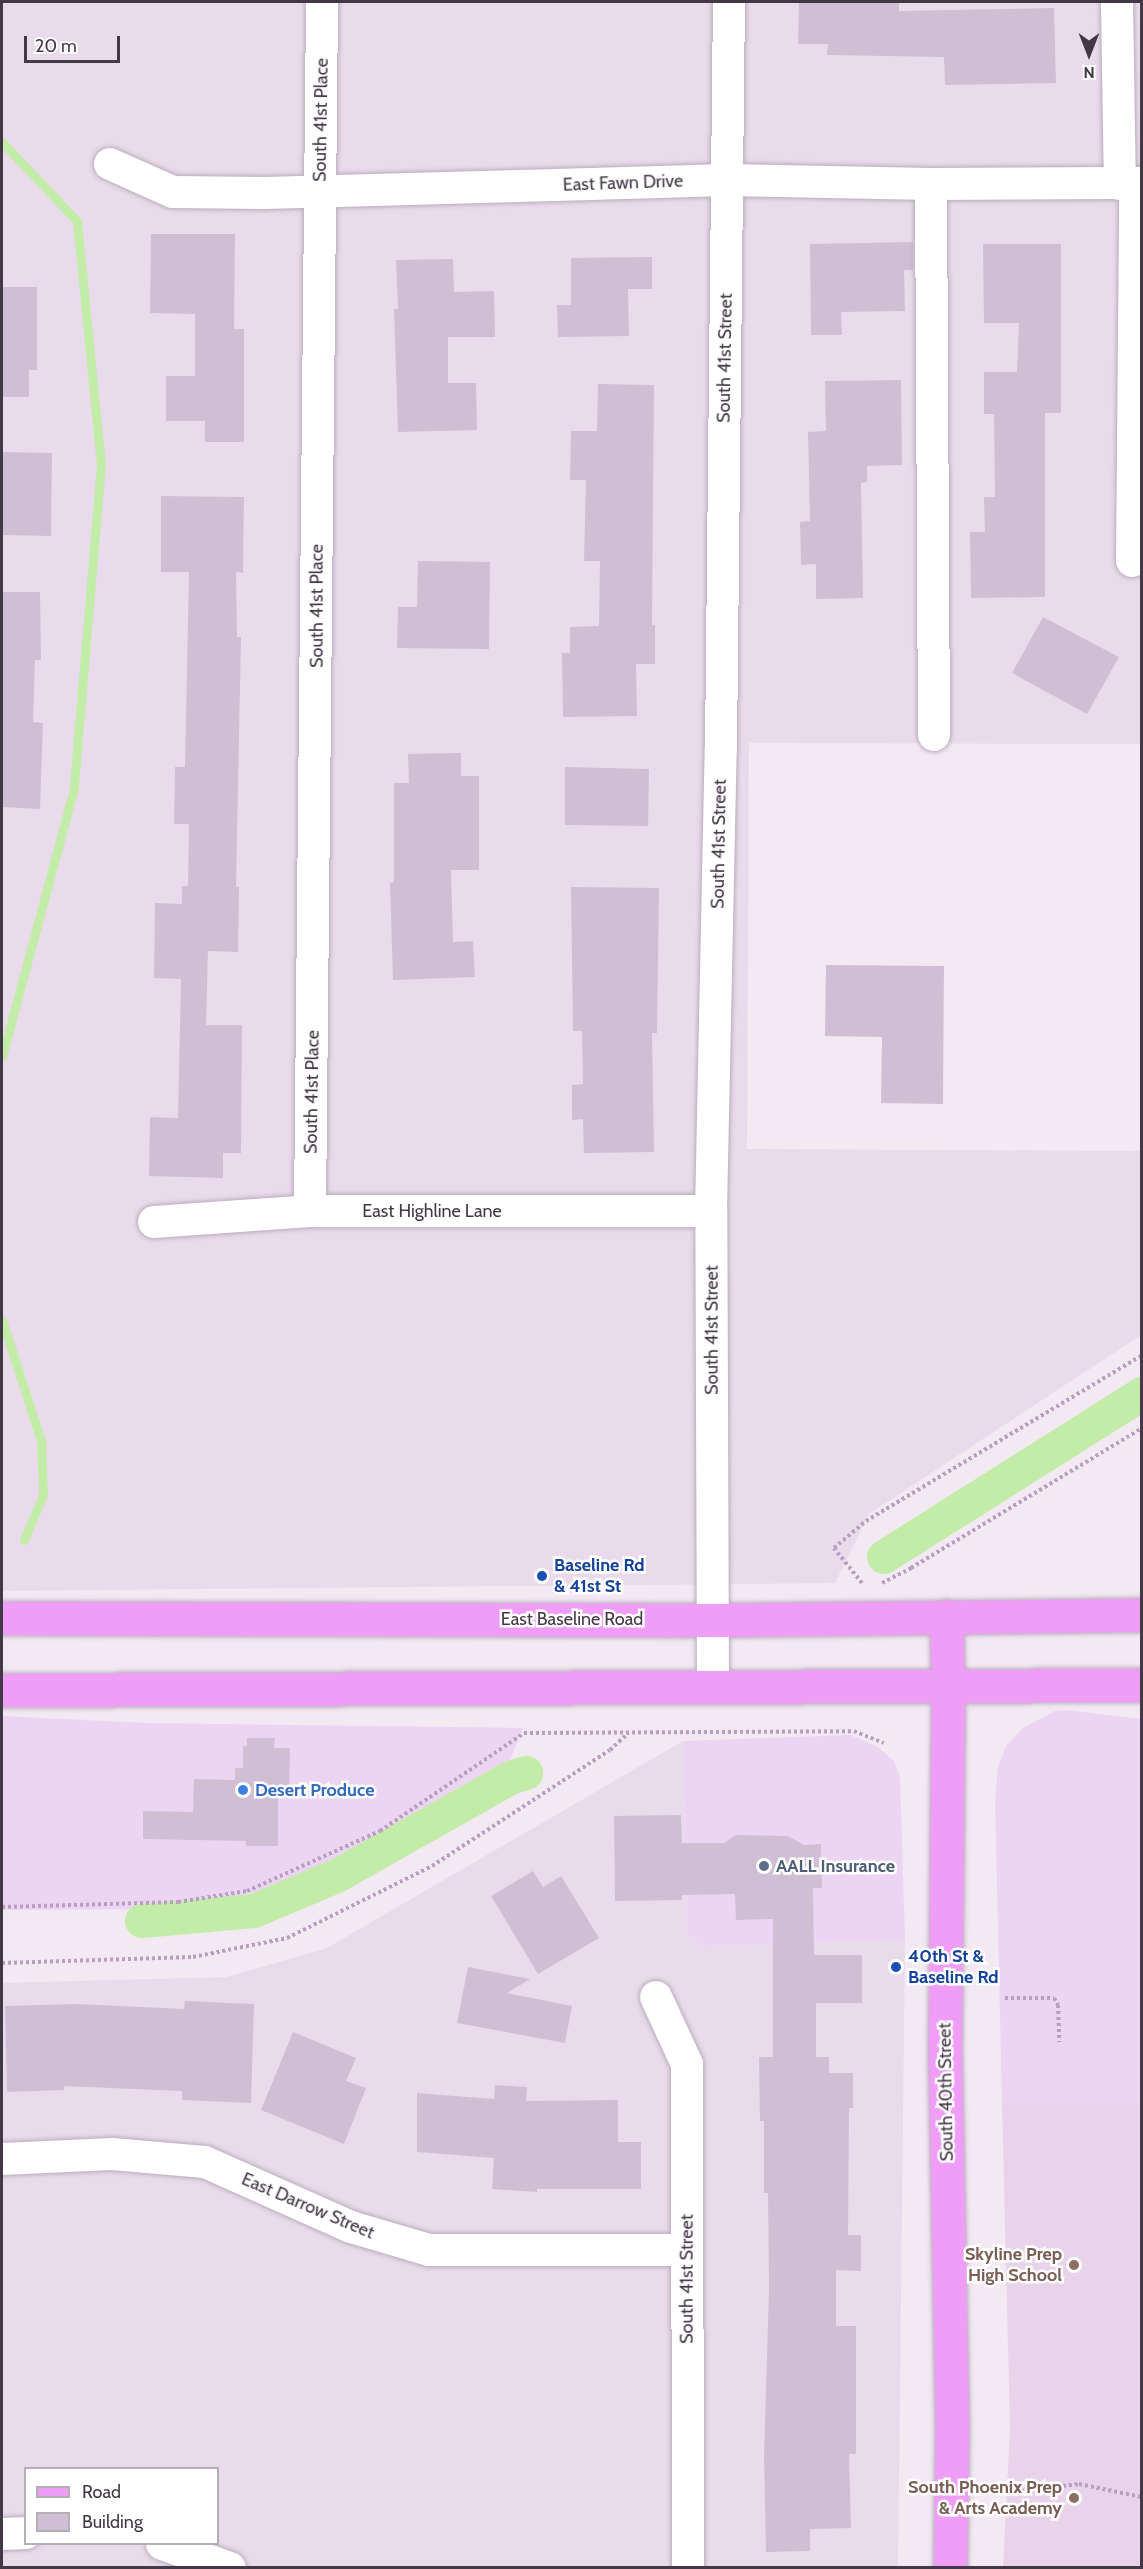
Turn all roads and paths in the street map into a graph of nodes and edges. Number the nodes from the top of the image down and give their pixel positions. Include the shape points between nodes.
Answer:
1 (322, 2) edge
2 (729, 2) edge
3 (1117, 2) edge
4 (110, 164) dead end
5 (728, 180) junction
6 (1132, 183) edge
7 (931, 184) junction
8 (320, 191) junction
9 (1132, 561) dead end
10 (934, 735) dead end
11 (310, 1211) junction
12 (711, 1211) junction
13 (154, 1222) dead end
14 (1142, 1355) edge
15 (1142, 1428) edge
16 (868, 1583) dead end
17 (877, 1583) dead end
18 (1142, 1615) edge
19 (946, 1616) junction
20 (2, 1618) edge
21 (714, 1620) junction
22 (1142, 1685) edge
23 (948, 1686) junction
24 (713, 1687) junction
25 (2, 1690) edge
26 (628, 1732) junction
27 (884, 1743) dead end
28 (2, 1907) edge
29 (2, 1963) edge
30 (656, 1997) dead end
31 (1005, 1998) dead end
32 (1059, 2042) dead end
33 (2, 2158) edge
34 (687, 2250) junction
35 (1021, 2491) dead end
36 (1142, 2497) edge
37 (24, 2533) edge
38 (2, 2534) edge
39 (165, 2545) edge
40 (230, 2568) edge
41 (688, 2568) edge
42 (950, 2568) edge

1 - 8 street, South 41st Place
2 - 5 street, South 41st Street
3 - 6 street
4 - 8 street, East Fawn Drive via 173,192
5 - 7 street, East Fawn Drive
5 - 8 street, East Fawn Drive
5 - 12 street, South 41st Street
6 - 7 street, East Fawn Drive
6 - 9 street
7 - 10 street
8 - 11 street, South 41st Place
11 - 12 street, East Highline Lane
11 - 13 street, East Highline Lane
12 - 21 street, South 41st Street
14 - 16 path via 866,1521 834,1548 860,1583
15 - 17 path via 911,1568
18 - 19 main road, East Baseline Road
19 - 21 main road, East Baseline Road
19 - 23 main road, South 40th Street
20 - 21 main road, East Baseline Road
21 - 24 street, South 41st Street
22 - 23 main road
23 - 24 main road
23 - 42 main road, South 40th Street via 945,2061 952,2426
24 - 25 main road
26 - 27 path via 854,1731
26 - 28 path via 524,1733 381,1831 247,1891 178,1902
26 - 29 path via 610,1750 432,1866 287,1938 193,1958
30 - 34 street, South 41st Street via 687,2064
31 - 32 path via 1054,1998 1058,2005
33 - 34 street, East Darrow Street via 112,2154 205,2162 351,2227 429,2250
34 - 41 street, South 41st Street
35 - 36 path via 1079,2484
37 - 38 street
39 - 40 street

